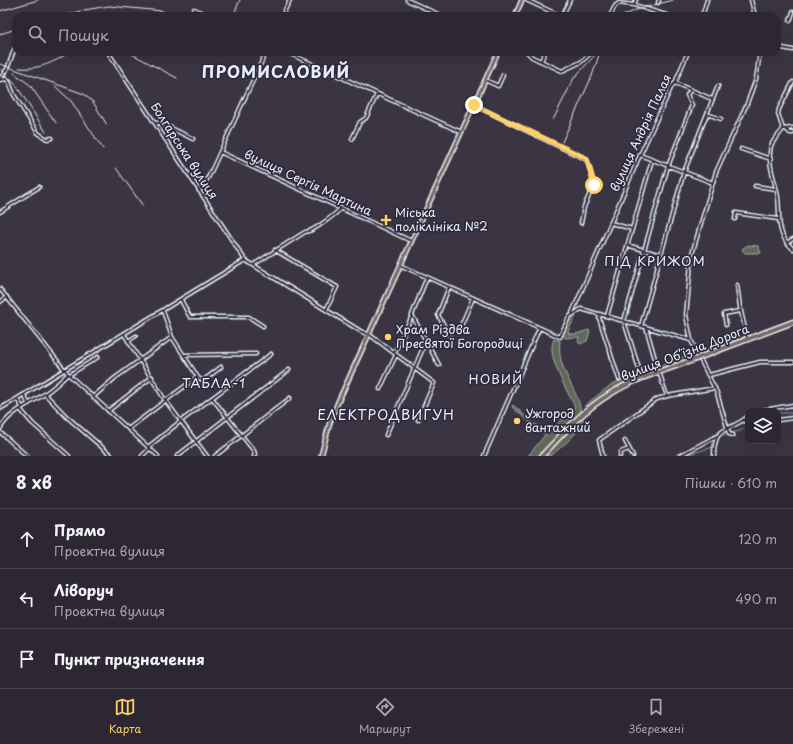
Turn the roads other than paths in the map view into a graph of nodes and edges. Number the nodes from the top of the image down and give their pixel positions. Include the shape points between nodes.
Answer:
1 (290, 0) edge
2 (407, 0) edge
3 (522, 0) edge
4 (526, 0) edge
5 (570, 0) edge
6 (636, 0) edge
7 (659, 0) edge
8 (707, 0) edge
9 (751, 0) edge
10 (618, 1) edge
11 (658, 3) dead end
12 (634, 5) junction
13 (194, 9) dead end
14 (201, 12) edge
15 (284, 12) edge
16 (433, 12) edge
17 (517, 12) edge
18 (553, 12) edge
19 (564, 12) edge
20 (612, 12) edge
21 (656, 12) edge
22 (703, 12) edge
23 (754, 12) edge
24 (793, 12) edge
25 (790, 21) dead end
26 (781, 48) edge
27 (793, 50) edge
28 (12, 56) edge
29 (111, 56) edge
30 (264, 56) edge
31 (295, 56) edge
32 (496, 56) edge
33 (533, 56) edge
34 (543, 56) edge
35 (587, 56) edge
36 (686, 56) edge
37 (760, 56) edge
38 (541, 61) junction
39 (503, 75) dead end
40 (0, 79) edge
41 (485, 80) junction
42 (793, 82) edge
43 (675, 83) junction
44 (718, 86) dead end
45 (690, 90) junction
46 (377, 94) junction
47 (712, 99) junction
48 (474, 105) junction
49 (706, 114) junction
50 (721, 119) dead end
51 (154, 123) junction
52 (793, 128) edge
53 (783, 129) junction
54 (786, 129) junction
55 (461, 132) junction
56 (793, 133) edge
57 (52, 138) dead end
58 (193, 139) dead end
59 (352, 139) dead end
60 (741, 149) dead end
61 (220, 152) junction
62 (640, 155) junction
63 (771, 159) junction
64 (652, 160) junction
65 (668, 166) junction
66 (684, 172) junction
67 (713, 183) junction
68 (755, 186) dead end
69 (39, 187) dead end
70 (776, 189) junction
71 (199, 191) junction
72 (341, 208) junction
73 (0, 212) edge
74 (778, 219) junction
75 (735, 220) dead end
76 (611, 222) junction
77 (581, 223) dead end
78 (632, 229) junction
79 (793, 239) edge
80 (411, 241) junction
81 (787, 243) junction
82 (627, 245) junction
83 (793, 249) edge
84 (275, 250) junction
85 (644, 250) junction
86 (661, 255) junction
87 (245, 260) junction
88 (253, 265) junction
89 (400, 265) junction
90 (427, 277) junction
91 (737, 285) dead end
92 (449, 287) junction
93 (0, 289) edge
94 (6, 297) junction
95 (473, 298) junction
96 (181, 300) junction
97 (0, 302) edge
98 (163, 310) junction
99 (326, 310) junction
100 (740, 311) junction
101 (571, 314) junction
102 (600, 314) junction
103 (412, 315) junction
104 (606, 316) junction
105 (624, 321) junction
106 (793, 322) edge
107 (726, 325) dead end
108 (263, 326) dead end
109 (641, 326) junction
110 (460, 328) dead end
111 (646, 328) junction
112 (539, 329) junction
113 (124, 334) junction
114 (368, 335) junction
115 (136, 336) dead end
116 (450, 336) dead end
117 (172, 337) junction
118 (691, 340) junction
119 (747, 340) junction
120 (128, 341) junction
121 (426, 341) junction
122 (256, 354) dead end
123 (271, 354) dead end
124 (395, 354) junction
125 (184, 355) junction
126 (698, 356) dead end
127 (98, 357) dead end
128 (700, 359) dead end
129 (140, 360) junction
130 (793, 362) edge
131 (439, 365) dead end
132 (657, 366) dead end
133 (221, 368) dead end
134 (413, 368) junction
135 (65, 370) junction
136 (289, 370) dead end
137 (640, 372) dead end
138 (68, 375) junction
139 (660, 375) dead end
140 (709, 375) junction
141 (152, 377) junction
142 (197, 377) junction
143 (619, 379) dead end
144 (715, 388) junction
145 (380, 389) dead end
146 (44, 394) junction
147 (24, 395) junction
148 (667, 396) junction
149 (93, 397) junction
150 (212, 398) junction
151 (290, 398) dead end
152 (17, 399) junction
153 (165, 400) junction
154 (28, 403) junction
155 (793, 405) edge
156 (21, 408) junction
157 (775, 408) edge
158 (0, 409) edge
159 (108, 411) junction
160 (226, 417) junction
161 (793, 418) edge
162 (418, 420) dead end
163 (744, 420) edge
164 (781, 420) edge
165 (181, 421) junction
166 (727, 427) junction
167 (128, 429) junction
168 (0, 430) edge
169 (241, 435) junction
170 (386, 435) dead end
171 (733, 435) dead end
172 (718, 436) junction
173 (625, 440) dead end
174 (196, 441) junction
175 (149, 448) junction
176 (629, 449) junction
177 (254, 455) edge
178 (27, 456) edge
179 (69, 456) edge
180 (112, 456) edge
181 (142, 456) edge
182 (158, 456) edge
183 (177, 456) edge
184 (207, 456) edge
185 (215, 456) edge
186 (321, 456) edge
187 (484, 456) edge
188 (542, 456) edge
189 (603, 456) edge
190 (620, 456) edge
191 (633, 456) edge
192 (679, 456) edge
193 (714, 456) edge

1 - 15 street
2 - 16 street
3 - 17 main road
4 - 18 street
5 - 19 street
6 - 12 street
7 - 11 street
8 - 22 street
9 - 23 street
10 - 12 street
10 - 20 street
12 - 21 street
13 - 14 street
24 - 25 street
26 - 27 street
28 - 40 street
29 - 51 street, Болгарська вулиця
30 - 61 street
31 - 46 street
32 - 41 main road
33 - 38 street
34 - 38 street
35 - 38 street via 576,65 562,71
36 - 43 street, вулиця Андрія Палая
37 - 67 street via 758,73 747,104
39 - 41 street via 498,86
40 - 57 street via 10,82 14,96 38,133 47,139
41 - 48 main road
42 - 53 street via 778,111
43 - 45 street
43 - 62 street, вулиця Андрія Палая
44 - 47 street
45 - 47 street
45 - 65 street via 687,95 692,105
46 - 55 street
46 - 59 street via 366,118 360,122
47 - 49 street
48 - 55 main road
48 - 77 street via 587,160 594,184 584,207
49 - 50 street
49 - 66 street
51 - 58 street
51 - 71 street, Болгарська вулиця
52 - 54 street
53 - 54 street
53 - 63 street via 772,144
54 - 56 street
55 - 80 main road
60 - 63 street
61 - 71 street
61 - 72 street, вулиця Сергія Мартина
62 - 64 street
62 - 76 street, вулиця Андрія Палая
63 - 70 street
64 - 65 street
64 - 78 street
65 - 66 street
65 - 85 street
66 - 67 street
66 - 86 street
67 - 118 street via 691,264 686,316
68 - 70 street
69 - 73 street
70 - 74 street
71 - 87 street, Болгарська вулиця
72 - 80 street, вулиця Сергія Мартина
72 - 84 street via 320,225
74 - 75 street via 736,213
74 - 81 street
76 - 78 street
76 - 101 street, вулиця Андрія Палая
78 - 82 street
79 - 81 street
80 - 89 main road
81 - 83 street
82 - 85 street
82 - 104 street
84 - 88 street
84 - 99 street via 337,287
85 - 86 street
85 - 105 street
86 - 109 street
87 - 88 street
87 - 96 street
88 - 99 street
89 - 90 street
89 - 114 main road
90 - 92 street
90 - 103 street
91 - 100 street
92 - 95 street
92 - 116 street via 438,315
93 - 94 street
94 - 97 street
94 - 135 street
95 - 110 street
95 - 112 street
96 - 98 street
96 - 108 street via 190,317 249,317
98 - 113 street
98 - 117 street
99 - 114 street
100 - 107 street via 724,314
100 - 119 street
101 - 102 street via 581,309
101 - 112 street, вулиця Андрія Палая via 560,337
102 - 104 street
102 - 143 street via 599,318
103 - 121 street
103 - 124 street
104 - 105 street
105 - 109 street
105 - 137 street
106 - 119 highway, вулиця Обʼїзна Дорога
109 - 111 street
111 - 118 street
111 - 132 street
112 - 187 street
113 - 120 street
113 - 135 street
114 - 124 street
114 - 186 main road via 333,412
115 - 120 street
117 - 125 street
117 - 129 street
118 - 126 street
119 - 188 highway, вулиця Обʼїзна Дорога, bridge via 623,387 588,409
120 - 129 street
121 - 131 street
121 - 134 street
122 - 125 street
123 - 150 street
124 - 134 street
124 - 145 street
125 - 142 street
127 - 138 street
128 - 140 street
129 - 141 street
129 - 149 street
130 - 140 street via 760,362
133 - 142 street via 201,381
134 - 162 street via 434,383
134 - 170 street
135 - 138 street
135 - 147 street
136 - 160 street
138 - 146 street
138 - 149 street
139 - 148 street
140 - 144 street
141 - 153 street
141 - 159 street
142 - 153 street
144 - 148 street
144 - 166 street
146 - 154 street
146 - 180 street
147 - 152 street
147 - 154 street
148 - 189 street via 658,398 599,440
149 - 159 street
150 - 160 street
150 - 165 street
151 - 169 street
152 - 156 street
152 - 158 street
153 - 165 street
153 - 167 street
154 - 156 street
155 - 157 street
156 - 168 street via 8,418
156 - 179 street via 32,423
159 - 167 street
160 - 169 street
160 - 174 street
161 - 164 street
163 - 166 street
165 - 174 street
165 - 175 street
166 - 171 street via 730,435
166 - 172 street
167 - 175 street
168 - 178 street
169 - 177 street
169 - 185 street
172 - 192 street
172 - 193 street
173 - 176 street
174 - 183 street
174 - 184 street
175 - 181 street
175 - 182 street
176 - 190 street via 621,452
176 - 191 street

